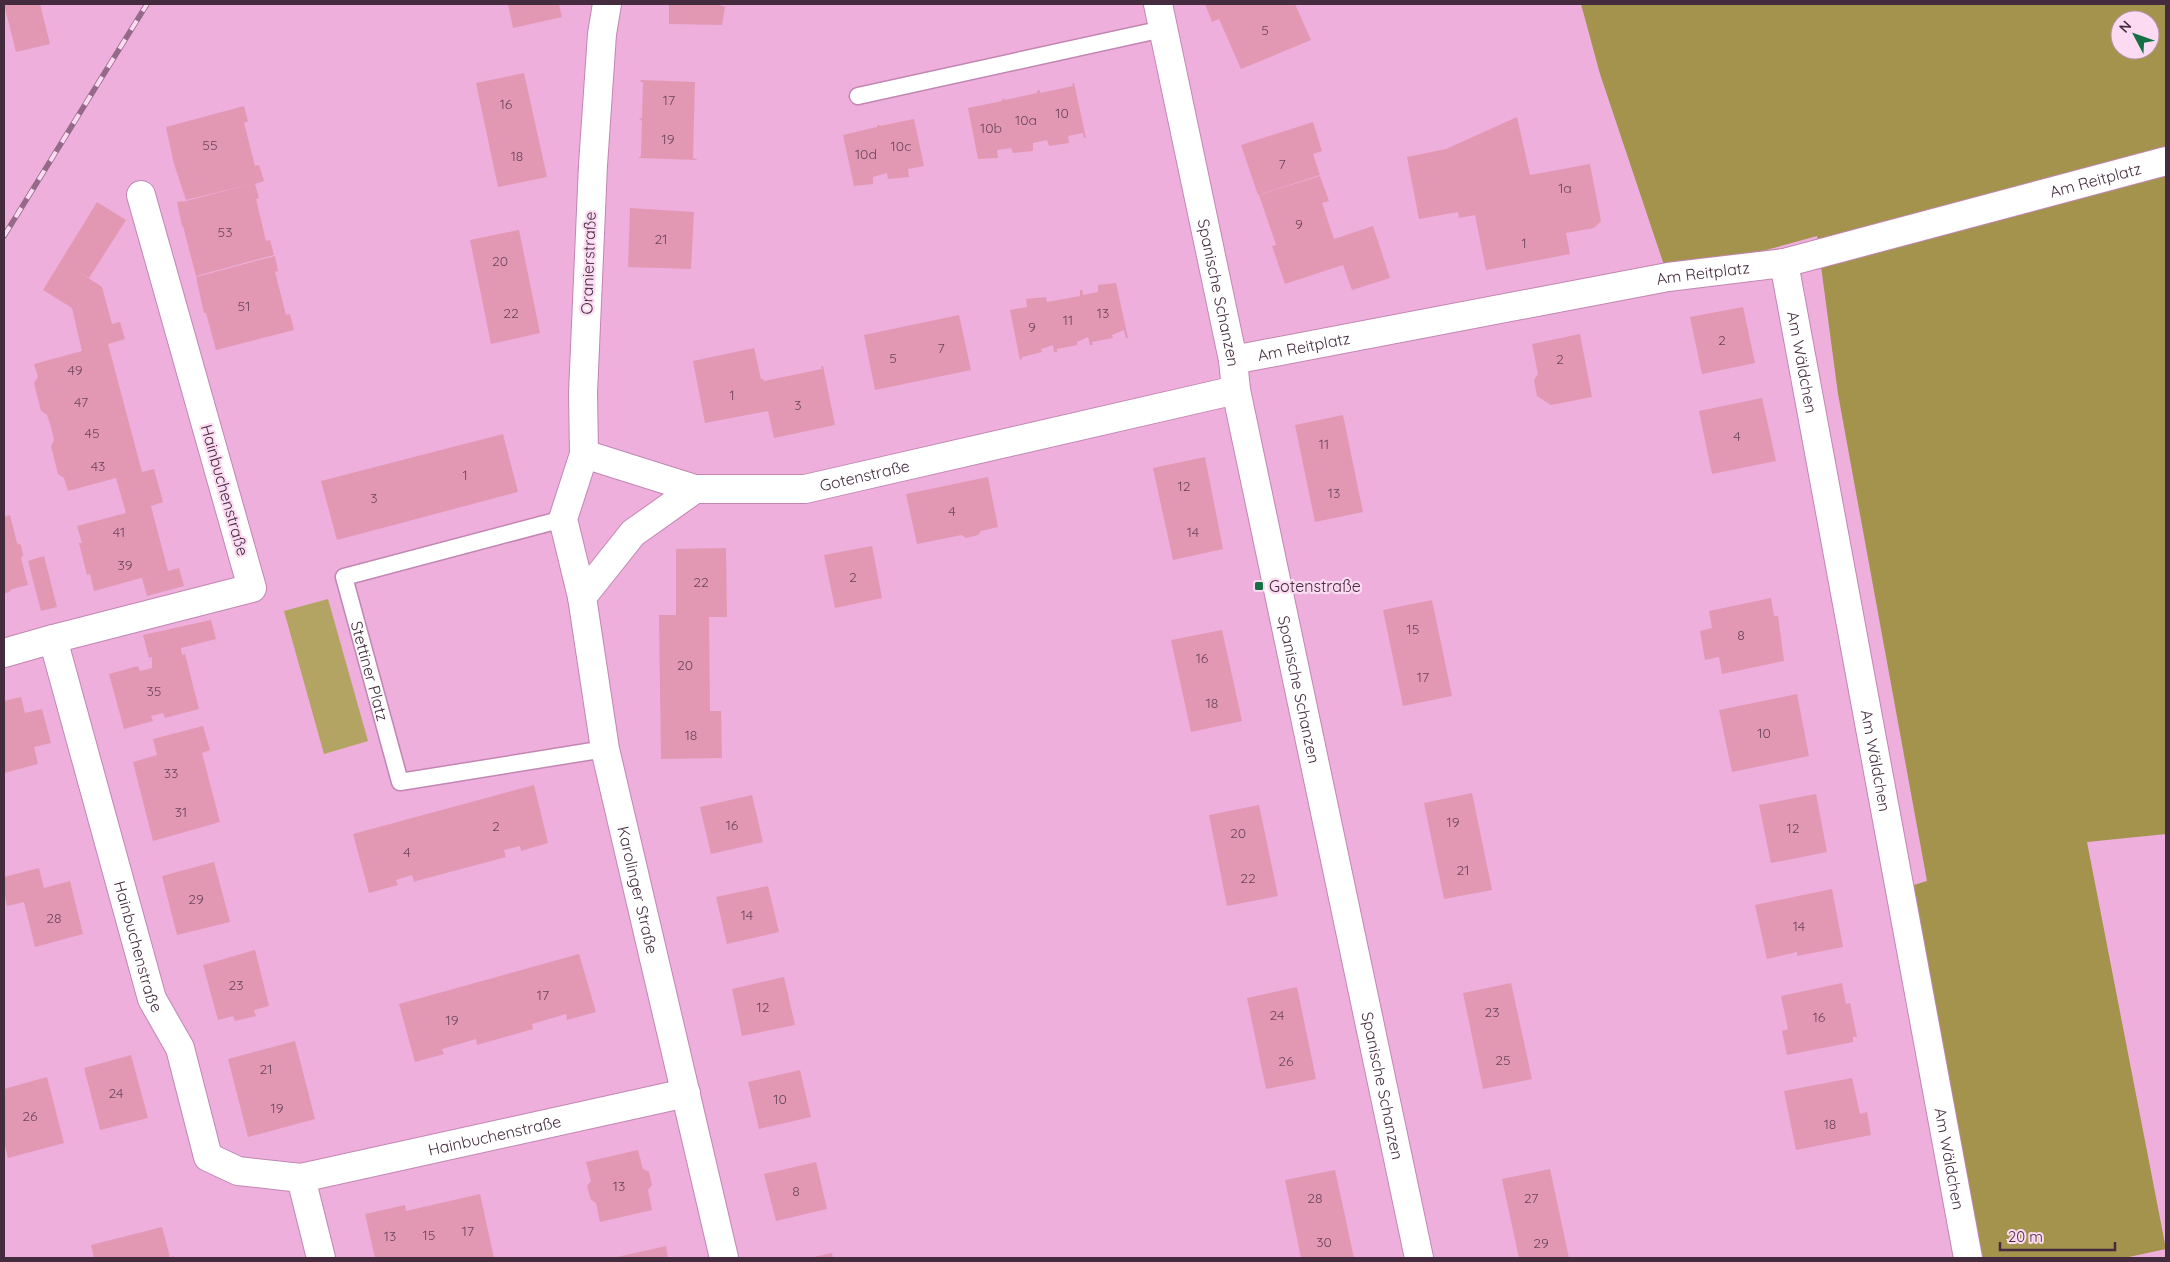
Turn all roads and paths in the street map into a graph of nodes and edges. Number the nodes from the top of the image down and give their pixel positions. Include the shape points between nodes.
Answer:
1 (607, 4) edge
2 (1160, 16) edge
3 (858, 96) dead end
4 (2166, 161) edge
5 (141, 194) dead end
6 (1784, 263) junction
7 (1233, 360) junction
8 (1236, 390) junction
9 (584, 454) junction
10 (695, 489) junction
11 (563, 519) junction
12 (582, 597) junction
13 (53, 639) junction
14 (4, 653) edge
15 (605, 749) junction
16 (686, 1093) junction
17 (301, 1178) junction
18 (321, 1258) edge
19 (724, 1258) edge
20 (1419, 1258) edge
21 (1968, 1258) edge

1 - 9 street, Oranierstraße via 592,165 583,394
2 - 3 lane
2 - 7 street, Spanische Schanzen
4 - 6 street, Am Reitplatz
5 - 13 street, Hainbuchenstraße via 252,588
6 - 7 street, Am Reitplatz via 1668,278
6 - 21 street, Am Wäldchen
7 - 8 street, Spanische Schanzen
8 - 10 street, Gotenstraße via 805,489
8 - 20 street, Spanische Schanzen
9 - 10 street, Gotenstraße
9 - 11 street, Oranierstraße
10 - 12 street via 633,533
11 - 12 street, Karolinger Straße
11 - 15 lane, Stettiner Platz via 344,577 400,782
12 - 15 street, Karolinger Straße
13 - 14 street, Hainbuchenstraße
13 - 17 street, Hainbuchenstraße via 152,999 180,1048 208,1157 238,1171
15 - 16 street, Karolinger Straße
16 - 17 street, Hainbuchenstraße
16 - 19 street, Karolinger Straße
17 - 18 street

